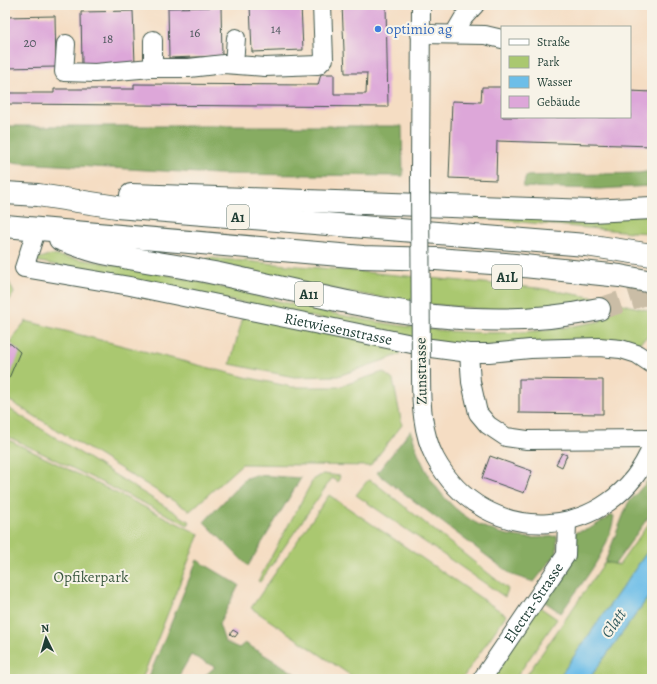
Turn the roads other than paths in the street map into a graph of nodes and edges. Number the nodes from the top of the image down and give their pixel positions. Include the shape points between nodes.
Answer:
1 (322, 5) edge
2 (421, 5) edge
3 (475, 5) edge
4 (420, 34) junction
5 (454, 34) junction
6 (236, 38) dead end
7 (501, 39) edge
8 (153, 40) dead end
9 (66, 44) dead end
10 (234, 64) junction
11 (153, 68) junction
12 (5, 193) edge
13 (38, 195) junction
14 (652, 208) edge
15 (22, 228) edge
16 (652, 255) edge
17 (363, 257) junction
18 (652, 282) edge
19 (652, 296) edge
20 (599, 309) tunnel mouth
21 (469, 353) junction
22 (652, 364) edge
23 (652, 439) edge
24 (652, 446) edge
25 (567, 521) junction
26 (482, 679) edge

1 - 10 street via 322,62 308,66 265,67
2 - 4 street, Zunstrasse
3 - 5 street
4 - 5 street
4 - 25 street, Zunstrasse, bridge via 421,375 422,412 430,446 442,469 462,494 485,510 514,521 539,524
5 - 7 street via 485,35
6 - 10 street
8 - 11 street
9 - 11 street via 64,72 95,73
10 - 11 street
12 - 13 highway, A1
13 - 14 highway via 159,195 591,211
13 - 16 highway, A1 via 117,207 586,245
15 - 17 highway, A1
15 - 20 highway, A11 via 102,253 178,265 344,302 406,313 509,321 559,317
15 - 21 street, Rietwiesenstrasse via 24,268 130,286 387,340
17 - 18 highway, A1 via 497,264
17 - 19 highway, A1L via 436,271 578,284
21 - 22 street, Rietwiesenstrasse via 599,346 637,354
21 - 23 street via 471,382 478,413 488,425 506,437 527,440
24 - 25 street, Zunstrasse via 634,479 622,492 597,510
25 - 26 street, Electra-Strasse via 566,555

